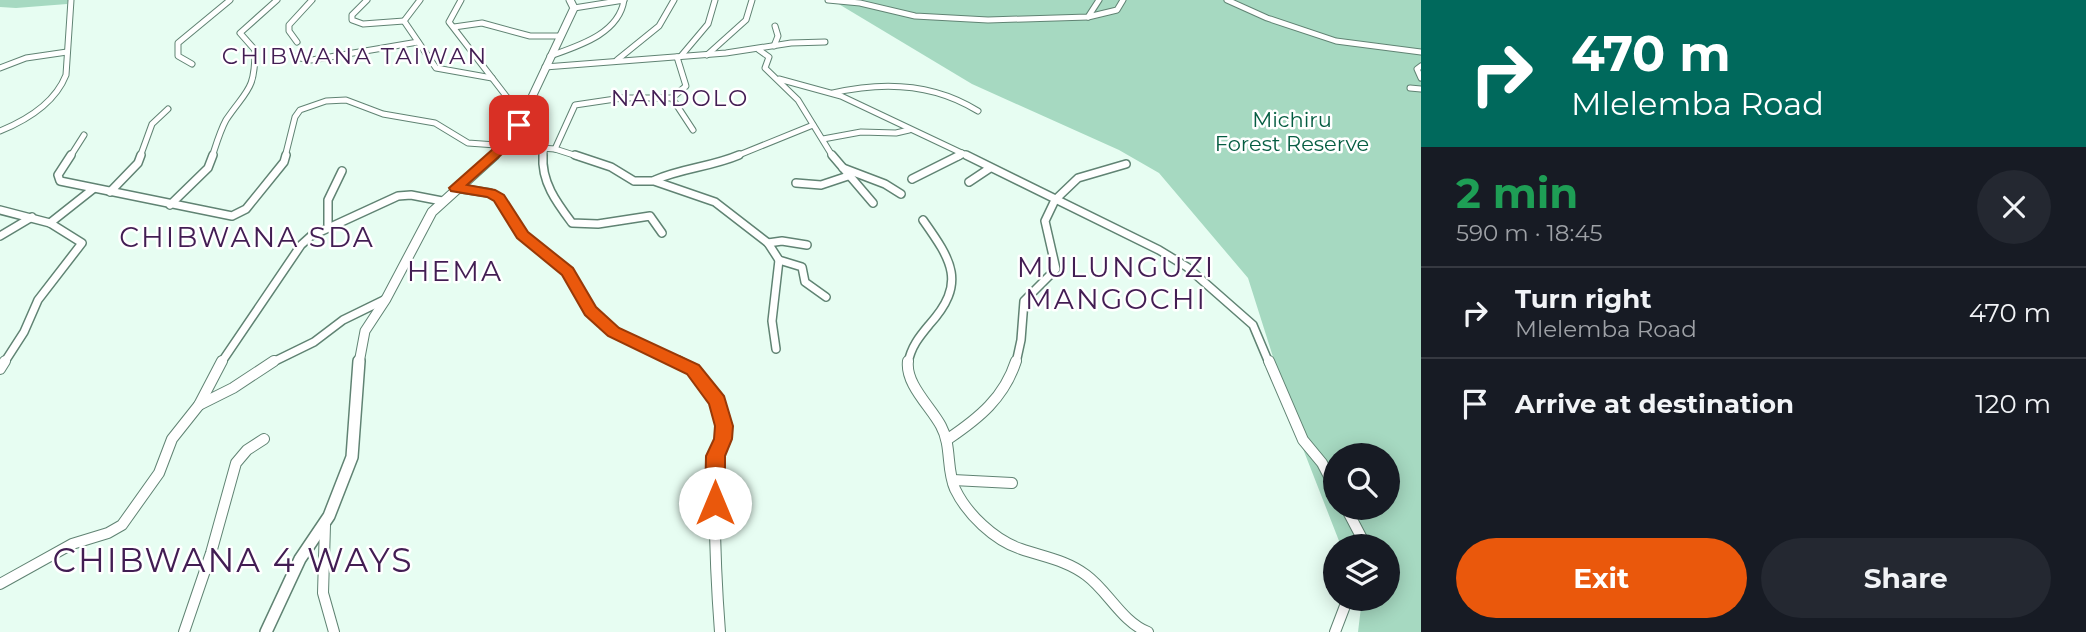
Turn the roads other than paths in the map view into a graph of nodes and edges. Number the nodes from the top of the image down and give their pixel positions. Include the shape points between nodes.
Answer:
1 (71, 0) edge
2 (230, 0) edge
3 (277, 0) edge
4 (312, 0) edge
5 (368, 0) edge
6 (420, 0) edge
7 (461, 0) edge
8 (570, 0) edge
9 (624, 0) edge
10 (674, 0) edge
11 (715, 0) edge
12 (752, 0) edge
13 (828, 0) edge
14 (1099, 0) edge
15 (1123, 0) edge
16 (1227, 0) edge
17 (574, 8) junction
18 (1088, 18) junction
19 (404, 21) junction
20 (775, 26) dead end
21 (454, 27) junction
22 (561, 36) junction
23 (297, 42) dead end
24 (418, 42) junction
25 (825, 42) dead end
26 (774, 46) junction
27 (757, 49) junction
28 (67, 52) junction
29 (1421, 52) edge
30 (706, 55) junction
31 (550, 56) junction
32 (294, 57) dead end
33 (679, 57) junction
34 (616, 61) junction
35 (192, 64) dead end
36 (1421, 66) edge
37 (0, 68) edge
38 (545, 68) junction
39 (492, 78) junction
40 (1421, 78) edge
41 (779, 79) junction
42 (1410, 89) dead end
43 (1421, 89) edge
44 (832, 94) junction
45 (672, 98) junction
46 (168, 109) dead end
47 (978, 111) dead end
48 (525, 113) junction
49 (813, 125) junction
50 (912, 129) junction
51 (693, 130) dead end
52 (0, 131) edge
53 (83, 135) dead end
54 (823, 139) junction
55 (507, 144) junction
56 (545, 148) junction
57 (555, 149) junction
58 (962, 153) junction
59 (1126, 164) dead end
60 (840, 167) junction
61 (990, 168) junction
62 (342, 171) dead end
63 (848, 176) junction
64 (912, 179) dead end
65 (654, 181) junction
66 (969, 181) dead end
67 (796, 183) dead end
68 (456, 188) junction
69 (93, 189) junction
70 (110, 192) junction
71 (901, 194) dead end
72 (1055, 200) junction
73 (442, 201) junction
74 (873, 203) dead end
75 (170, 205) junction
76 (0, 210) edge
77 (32, 217) junction
78 (923, 220) dead end
79 (50, 223) junction
80 (328, 227) junction
81 (662, 233) dead end
82 (0, 236) edge
83 (768, 243) junction
84 (807, 245) dead end
85 (779, 260) junction
86 (826, 297) dead end
87 (386, 299) junction
88 (776, 349) dead end
89 (0, 369) edge
90 (199, 405) junction
91 (264, 439) dead end
92 (948, 439) junction
93 (1323, 465) edge
94 (953, 480) junction
95 (1012, 483) dead end
96 (325, 525) junction
97 (0, 584) edge
98 (1343, 611) edge
99 (1140, 631) edge
100 (184, 632) edge
101 (266, 632) edge
102 (334, 632) edge
103 (720, 632) edge
104 (1335, 632) edge

1 - 28 street
2 - 35 street via 178,43 178,56
3 - 75 street via 240,33 256,53 250,91 225,122 208,168
4 - 23 street via 289,25
5 - 19 street via 352,20 363,24
6 - 19 street
7 - 21 street via 449,19
8 - 17 street
9 - 17 street
9 - 31 street via 624,8 603,32
10 - 34 street via 649,38
11 - 33 street via 708,24
12 - 30 street via 746,20
13 - 18 street via 932,18
14 - 18 street
15 - 18 street via 1117,10
16 - 29 street via 1336,41
17 - 22 street
19 - 24 street
20 - 26 street via 778,40
21 - 22 street via 482,23 530,36
21 - 39 street
22 - 31 street
24 - 32 street via 312,60
24 - 39 street via 438,69
25 - 26 street
26 - 27 street
27 - 30 street
27 - 41 street via 768,54 765,68
28 - 37 street via 26,58
28 - 52 street via 62,85 29,117
30 - 33 street
31 - 38 street
33 - 34 street
33 - 45 street via 685,86
34 - 38 street
36 - 40 street via 1417,69
38 - 48 street
39 - 48 street
41 - 44 street
41 - 49 street
42 - 43 street
44 - 47 street via 862,87 912,88 957,97
44 - 50 street
45 - 51 street
45 - 57 street via 622,98 575,105
46 - 70 street via 152,124 138,163
48 - 55 street
49 - 54 street
49 - 65 street via 715,165 678,170
50 - 54 street
50 - 58 street
53 - 69 street via 57,178
54 - 60 street
55 - 56 street
55 - 68 street
55 - 75 street via 468,143 435,122 383,114 346,100 326,101 297,114 284,162 244,212 226,216
56 - 57 street
56 - 81 street via 544,175 572,223 650,216
57 - 65 street via 611,167 634,181
58 - 61 street
58 - 64 street
59 - 72 street via 1078,178
60 - 63 street
60 - 71 street
61 - 66 street
61 - 72 street
62 - 80 street via 328,200
63 - 67 street via 821,185
63 - 74 street
65 - 83 street via 715,202
68 - 73 street
68 - 103 street via 499,198 526,239 568,272 596,318 614,332 687,365 718,401 724,426 716,456
69 - 70 street
69 - 79 street
70 - 75 street
72 - 92 street via 1045,221 1056,269 1024,301 1015,364 995,404
72 - 93 street via 1182,263 1250,321 1303,440
73 - 80 street via 403,195
73 - 87 street via 427,219
76 - 77 street
77 - 79 street
77 - 82 street
78 - 92 street via 952,267 952,297 917,337 906,368
79 - 89 street via 82,246 38,300
80 - 90 street via 301,246 224,356
83 - 84 street
83 - 85 street
85 - 86 street via 802,267 805,282
85 - 88 street via 772,321
87 - 90 street
87 - 96 street via 362,340 353,453
90 - 97 street via 172,439 159,473 122,525 72,544
91 - 100 street via 236,463
92 - 94 street via 947,463
94 - 95 street
94 - 99 street via 994,535 1079,570 1106,592
96 - 101 street via 300,559
96 - 102 street via 324,596
98 - 104 street

